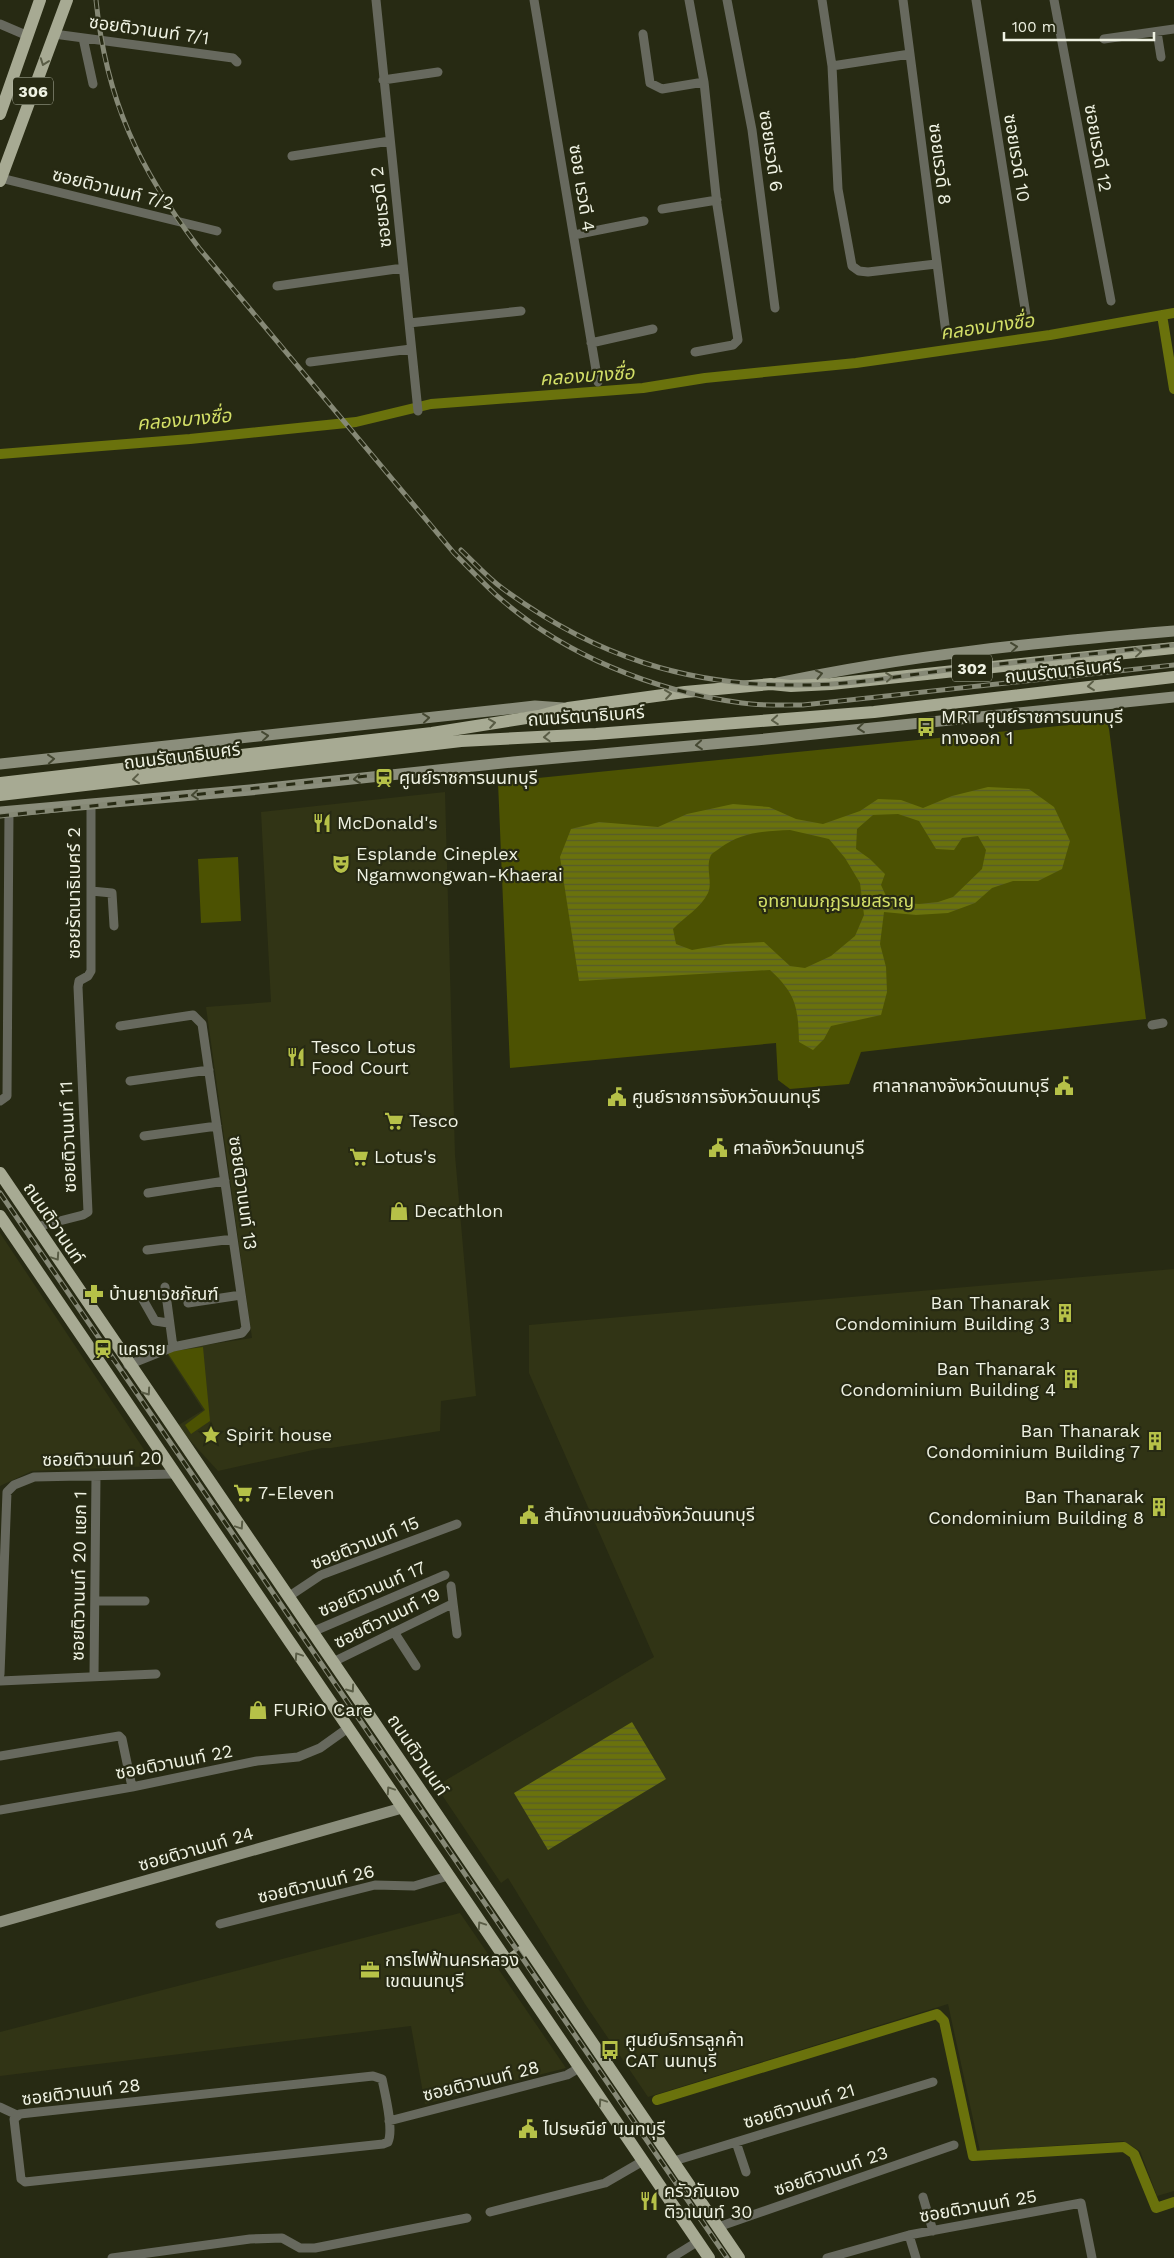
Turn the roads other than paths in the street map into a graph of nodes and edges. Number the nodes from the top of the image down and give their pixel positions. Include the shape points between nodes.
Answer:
1 (40, 0) edge
2 (67, 0) edge
3 (376, 0) edge
4 (534, 0) edge
5 (689, 0) edge
6 (728, 0) edge
7 (822, 0) edge
8 (904, 0) edge
9 (976, 0) edge
10 (1054, 0) edge
11 (0, 24) edge
12 (1174, 28) edge
13 (1157, 32) junction
14 (54, 34) junction
15 (643, 34) dead end
16 (28, 36) junction
17 (83, 38) junction
18 (1104, 39) dead end
19 (910, 54) junction
20 (1161, 57) dead end
21 (237, 62) dead end
22 (832, 66) junction
23 (438, 72) dead end
24 (383, 80) junction
25 (704, 82) junction
26 (93, 84) dead end
27 (0, 114) edge
28 (390, 141) junction
29 (292, 156) dead end
30 (1, 180) edge
31 (717, 200) junction
32 (662, 209) dead end
33 (644, 221) dead end
34 (217, 231) dead end
35 (574, 235) junction
36 (936, 264) junction
37 (403, 268) junction
38 (278, 286) dead end
39 (1111, 301) dead end
40 (775, 308) dead end
41 (521, 310) dead end
42 (1027, 321) dead end
43 (409, 323) junction
44 (652, 329) dead end
45 (946, 333) dead end
46 (591, 343) junction
47 (411, 349) junction
48 (695, 352) dead end
49 (310, 362) dead end
50 (598, 382) dead end
51 (418, 411) dead end
52 (1174, 631) edge
53 (1174, 648) edge
54 (1174, 677) edge
55 (771, 684) junction
56 (1174, 697) edge
57 (568, 708) junction
58 (357, 747) junction
59 (1, 764) edge
60 (0, 783) edge
61 (0, 795) edge
62 (91, 804) junction
63 (4, 811) edge
64 (91, 891) junction
65 (114, 926) dead end
66 (1163, 1023) dead end
67 (1152, 1025) dead end
68 (120, 1026) dead end
69 (80, 1036) joint
70 (209, 1070) junction
71 (130, 1081) dead end
72 (0, 1101) edge
73 (217, 1126) junction
74 (144, 1136) dead end
75 (0, 1173) edge
76 (225, 1181) junction
77 (148, 1193) dead end
78 (0, 1216) edge
79 (36, 1227) junction
80 (233, 1239) junction
81 (148, 1250) dead end
82 (165, 1287) dead end
83 (241, 1295) junction
84 (142, 1298) dead end
85 (188, 1303) dead end
86 (168, 1323) junction
87 (173, 1346) junction
88 (128, 1365) junction
89 (174, 1474) junction
90 (96, 1476) junction
91 (457, 1524) dead end
92 (445, 1575) dead end
93 (451, 1586) dead end
94 (288, 1597) junction
95 (95, 1601) junction
96 (145, 1601) dead end
97 (453, 1603) junction
98 (0, 1632) edge
99 (312, 1632) junction
100 (394, 1632) junction
101 (458, 1634) dead end
102 (333, 1662) junction
103 (416, 1666) dead end
104 (0, 1674) edge
105 (156, 1674) dead end
106 (94, 1676) junction
107 (0, 1681) edge
108 (348, 1728) junction
109 (0, 1756) edge
110 (132, 1787) junction
111 (402, 1808) junction
112 (0, 1810) edge
113 (448, 1876) junction
114 (0, 1922) edge
115 (220, 1924) dead end
116 (527, 1948) junction
117 (507, 1962) junction
118 (579, 2068) junction
119 (933, 2082) dead end
120 (0, 2106) edge
121 (16, 2115) junction
122 (389, 2121) junction
123 (736, 2142) junction
124 (954, 2145) dead end
125 (644, 2161) junction
126 (674, 2161) junction
127 (746, 2172) dead end
128 (923, 2197) dead end
129 (490, 2212) dead end
130 (467, 2218) dead end
131 (718, 2227) junction
132 (933, 2231) junction
133 (909, 2235) junction
134 (697, 2242) junction
135 (300, 2248) junction
136 (112, 2258) edge
137 (302, 2258) edge
138 (671, 2258) edge
139 (709, 2258) edge
140 (739, 2258) edge
141 (827, 2258) edge
142 (916, 2258) edge
143 (1092, 2258) edge

1 - 16 main road, 306
2 - 14 main road, 306
3 - 24 street, ซอยเรวดี 2
4 - 35 street, ซอย เรวดี 4
5 - 25 street
6 - 40 street, ซอยเรวดี 6 via 752,130
7 - 22 street
8 - 19 street, ซอยเรวดี 8
9 - 42 street, ซอยเรวดี 10
10 - 39 street, ซอยเรวดี 12
11 - 16 street
12 - 13 street
13 - 18 street
13 - 20 street
14 - 17 street, ซอยติวานนท์ 7/1
14 -> 30 main road, 306
15 - 25 street via 650,84 662,89
16 - 27 main road, 306
17 - 21 street, ซอยติวานนท์ 7/1 via 233,58
17 - 26 street
19 - 22 street
19 - 36 street, ซอยเรวดี 8
22 - 36 street via 838,189 852,266 868,272
23 - 24 street
24 - 28 street, ซอยเรวดี 2
25 - 31 street
28 - 29 street
28 - 37 street, ซอยเรวดี 2
30 - 34 street, ซอยติวานนท์ 7/2
31 - 32 street
31 - 48 street via 738,340 734,345
33 - 35 street
35 - 46 street, ซอย เรวดี 4
36 - 45 street, ซอยเรวดี 8
37 - 38 street
37 - 43 street, ซอยเรวดี 2
41 - 43 street
43 - 47 street, ซอยเรวดี 2
44 - 46 street
46 - 50 street, ซอย เรวดี 4
47 - 49 street
47 - 51 street, ซอยเรวดี 2
55 -> 52 main road, ถนนรัตนาธิเบศร์ / 302 via 894,661 1045,642
55 -> 53 main road, ถนนรัตนาธิเบศร์ / 302 via 810,686
54 -> 58 main road, ถนนรัตนาธิเบศร์ / 302 via 874,712 596,734
57 -> 55 main road, ถนนรัตนาธิเบศร์ / 302
56 -> 62 main road, ถนนรัตนาธิเบศร์
58 -> 57 main road, ถนนรัตนาธิเบศร์ via 539,716
59 -> 57 main road, ถนนรัตนาธิเบศร์ / 302 via 535,706
58 - 60 main road, ถนนรัตนาธิเบศร์
58 -> 61 main road, ถนนรัตนาธิเบศร์
62 - 63 main road, ถนนรัตนาธิเบศร์
62 - 64 street, ซอยรัตนาธิเบศร์ 2
63 - 72 street via 7,1096
64 - 65 street via 112,894
64 - 69 street, ซอยรัตนาธิเบศร์ 2 via 91,971 79,981
66 - 67 street
68 - 70 street, ซอยติวานนท์ 13 via 193,1015 202,1024
69 - 79 street, ซอยติวานนท์ 11 via 88,1212
70 - 71 street
70 - 73 street, ซอยติวานนท์ 13
73 - 74 street
73 - 76 street, ซอยติวานนท์ 13
75 - 79 main road, ถนนติวานนท์
76 - 77 street
76 - 80 street, ซอยติวานนท์ 13
78 - 89 main road
79 -> 88 main road, ถนนติวานนท์
80 - 81 street
80 - 83 street, ซอยติวานนท์ 13
82 - 86 street
83 - 85 street
83 - 87 street, ซอยติวานนท์ 13 via 246,1328 242,1333
84 - 86 street via 155,1321
86 - 87 street
87 - 88 street, ซอยติวานนท์ 13
88 -> 94 main road, ถนนติวานนท์
89 - 90 street, ซอยติวานนท์ 20
108 -> 89 main road
90 - 95 street, ซอยติวานนท์ 20 แยก 1
90 - 98 street, ซอยติวานนท์ 20 via 34,1477 14,1485 7,1492
91 - 94 street, ซอยติวานนท์ 15 via 320,1575
92 - 99 street, ซอยติวานนท์ 17
93 - 97 street
94 - 99 main road, ถนนติวานนท์
95 - 96 street
95 - 106 street, ซอยติวานนท์ 20 แยก 1
97 - 100 street, ซอยติวานนท์ 19
97 - 101 street, ซอยติวานนท์ 19
98 - 104 street, ซอยติวานนท์ 20
99 - 102 main road, ถนนติวานนท์
100 - 102 street, ซอยติวานนท์ 19
100 - 103 street
102 -> 116 main road, ถนนติวานนท์
105 - 106 street
106 - 107 street
108 - 110 street, ซอยติวานนท์ 22 via 320,1748 298,1757 257,1761
111 -> 108 main road
109 - 110 street via 119,1736
110 - 112 street, ซอยติวานนท์ 22
111 - 113 main road
111 - 114 main road, ซอยติวานนท์ 24
113 - 115 street, ซอยติวานนท์ 26 via 414,1886 375,1885
117 -> 113 main road
116 - 117 main road
116 - 126 main road, ถนนติวานนท์
117 - 118 main road
118 - 122 street, ซอยติวานนท์ 28 via 567,2075
125 -> 118 main road
119 - 123 street, ซอยติวานนท์ 21
120 - 121 street
121 - 122 street, ซอยติวานนท์ 28 via 373,2076 382,2079
121 - 122 street, ซอยติวานนท์ 28 via 21,2179 26,2182 383,2144 390,2138
123 - 126 street, ซอยติวานนท์ 21
123 - 127 street
124 - 131 street, ซอยติวานนท์ 23
125 - 129 street via 605,2183
125 - 134 main road
126 - 131 main road, ถนนติวานนท์
128 - 132 street
130 - 135 street via 333,2246
131 - 140 main road, ถนนติวานนท์
132 - 133 street, ซอยติวานนท์ 25
132 - 143 street, ซอยติวานนท์ 25 via 1081,2204
133 - 141 street, ซอยติวานนท์ 25
133 - 142 street
134 - 138 street
134 - 139 main road
135 - 136 street via 282,2238 250,2239
135 - 137 street

